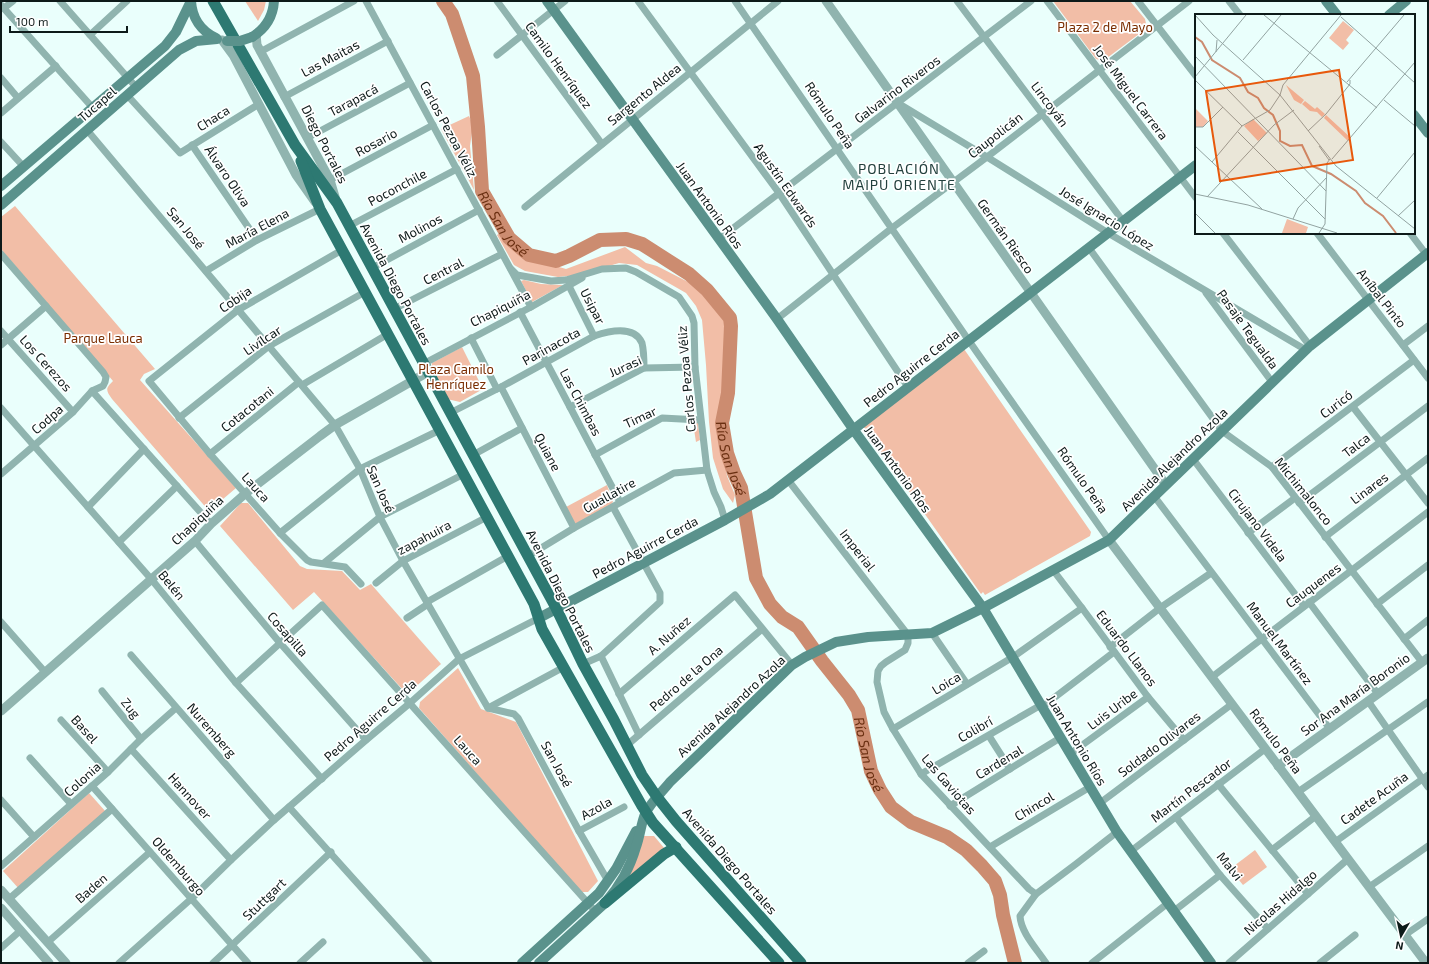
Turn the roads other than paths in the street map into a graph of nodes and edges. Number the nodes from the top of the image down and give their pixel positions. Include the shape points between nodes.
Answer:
1 (13, 1) edge
2 (60, 1) edge
3 (127, 1) edge
4 (190, 1) edge
5 (212, 1) edge
6 (274, 1) edge
7 (354, 1) edge
8 (366, 1) edge
9 (497, 1) edge
10 (547, 1) edge
11 (564, 1) edge
12 (638, 1) edge
13 (735, 1) edge
14 (778, 1) edge
15 (826, 1) edge
16 (957, 1) edge
17 (1031, 1) edge
18 (1047, 1) edge
19 (1138, 1) edge
20 (1190, 1) edge
21 (1229, 1) edge
22 (1326, 1) edge
23 (1406, 1) edge
24 (118, 4) edge
25 (3, 6) edge
26 (553, 10) junction
27 (1239, 14) edge
28 (1336, 14) edge
29 (1390, 14) edge
30 (751, 23) junction
31 (1157, 26) junction
32 (90, 35) junction
33 (254, 35) junction
34 (522, 35) junction
35 (984, 37) junction
36 (222, 40) junction
37 (388, 41) junction
38 (260, 52) junction
39 (497, 55) dead end
40 (56, 66) junction
41 (1100, 70) junction
42 (690, 72) junction
43 (1195, 75) edge
44 (127, 77) junction
45 (1, 78) edge
46 (410, 83) junction
47 (136, 87) junction
48 (127, 95) junction
49 (284, 96) junction
50 (18, 98) junction
51 (897, 103) junction
52 (259, 104) junction
53 (92, 107) junction
54 (1, 113) edge
55 (1043, 113) junction
56 (1415, 116) edge
57 (632, 119) junction
58 (433, 125) junction
59 (87, 130) junction
60 (1428, 133) edge
61 (307, 138) junction
62 (1, 142) edge
63 (602, 144) junction
64 (192, 145) junction
65 (295, 145) junction
66 (838, 149) junction
67 (987, 157) junction
68 (1195, 166) edge
69 (24, 167) junction
70 (456, 169) junction
71 (1180, 177) junction
72 (330, 180) junction
73 (952, 182) junction
74 (1, 186) edge
75 (779, 193) junction
76 (1195, 197) edge
77 (337, 203) junction
78 (1, 205) edge
79 (525, 206) dead end
80 (320, 209) junction
81 (479, 210) junction
82 (1123, 222) junction
83 (349, 226) junction
84 (892, 228) junction
85 (1108, 233) junction
86 (1224, 234) edge
87 (1318, 234) edge
88 (1411, 234) edge
89 (719, 239) junction
90 (257, 240) junction
91 (1089, 248) junction
92 (342, 250) junction
93 (1, 254) edge
94 (502, 254) junction
95 (1427, 254) edge
96 (372, 268) junction
97 (511, 269) junction
98 (206, 270) junction
99 (588, 274) junction
100 (833, 275) junction
101 (569, 286) junction
102 (1204, 289) junction
103 (365, 292) junction
104 (1030, 293) junction
105 (1369, 301) junction
106 (46, 306) junction
107 (531, 307) junction
108 (394, 309) junction
109 (238, 310) junction
110 (520, 312) junction
111 (777, 319) junction
112 (1428, 326) edge
113 (1, 331) edge
114 (388, 334) junction
115 (594, 336) junction
116 (471, 338) junction
117 (8, 339) junction
118 (969, 340) junction
119 (1, 345) edge
120 (1403, 345) junction
121 (269, 346) junction
122 (1308, 348) junction
123 (1414, 360) junction
124 (547, 362) junction
125 (695, 367) junction
126 (426, 368) junction
127 (644, 368) junction
128 (1428, 378) edge
129 (413, 380) junction
130 (149, 381) joint
131 (1272, 382) junction
132 (301, 384) junction
133 (908, 387) junction
134 (499, 388) junction
135 (92, 391) junction
136 (1428, 406) edge
137 (570, 407) junction
138 (1353, 407) junction
139 (1, 408) edge
140 (73, 412) junction
141 (450, 413) junction
142 (179, 418) junction
143 (700, 420) junction
144 (336, 425) junction
145 (522, 428) junction
146 (854, 429) junction
147 (440, 430) junction
148 (1222, 431) junction
149 (1380, 442) junction
150 (34, 446) junction
151 (144, 449) junction
152 (210, 454) junction
153 (595, 454) junction
154 (473, 455) junction
155 (1428, 458) edge
156 (1193, 459) junction
157 (1272, 467) junction
158 (360, 469) junction
159 (707, 470) junction
160 (1, 474) edge
161 (464, 474) junction
162 (1406, 475) junction
163 (788, 480) junction
164 (1166, 485) junction
165 (177, 486) junction
166 (246, 493) junction
167 (1154, 496) junction
168 (1297, 500) junction
169 (620, 502) junction
170 (1428, 503) edge
171 (88, 507) junction
172 (613, 507) junction
173 (1428, 512) edge
174 (380, 517) junction
175 (487, 517) junction
176 (725, 520) junction
177 (210, 524) junction
178 (574, 528) junction
179 (280, 533) junction
180 (1248, 533) junction
181 (1325, 537) junction
182 (1109, 540) junction
183 (195, 541) junction
184 (119, 542) junction
185 (508, 556) junction
186 (528, 556) junction
187 (404, 561) junction
188 (643, 562) junction
189 (324, 563) junction
190 (1428, 565) edge
191 (1053, 570) junction
192 (1351, 570) junction
193 (1211, 573) junction
194 (152, 580) junction
195 (376, 583) dead end
196 (360, 584) dead end
197 (427, 603) junction
198 (1307, 604) junction
199 (1377, 604) junction
200 (556, 608) junction
201 (983, 608) junction
202 (1082, 608) junction
203 (1160, 608) junction
204 (407, 618) dead end
205 (538, 618) junction
206 (1428, 620) edge
207 (1, 622) edge
208 (762, 629) junction
209 (932, 632) junction
210 (908, 635) junction
211 (1261, 638) junction
212 (1404, 639) junction
213 (280, 643) junction
214 (1112, 650) junction
215 (131, 655) dead end
216 (601, 656) junction
217 (1013, 657) junction
218 (459, 659) junction
219 (1425, 660) edge
220 (583, 664) junction
221 (792, 665) junction
222 (564, 667) junction
223 (45, 672) junction
224 (1212, 677) junction
225 (236, 684) junction
226 (967, 684) junction
227 (102, 691) dead end
228 (618, 694) junction
229 (1378, 694) junction
230 (1148, 697) junction
231 (1368, 701) junction
232 (1428, 702) edge
233 (410, 703) junction
234 (1232, 704) junction
235 (1042, 706) junction
236 (176, 708) junction
237 (488, 708) junction
238 (1, 711) edge
239 (61, 720) dead end
240 (893, 729) junction
241 (1330, 729) junction
242 (1388, 729) junction
243 (639, 735) junction
244 (989, 736) junction
245 (1060, 738) junction
246 (141, 739) junction
247 (366, 740) junction
248 (1184, 740) junction
249 (626, 746) junction
250 (131, 749) junction
251 (1265, 749) junction
252 (1070, 754) junction
253 (30, 758) dead end
254 (1278, 766) junction
255 (1010, 769) junction
256 (108, 772) junction
257 (921, 774) junction
258 (1425, 777) edge
259 (322, 779) junction
260 (1218, 784) junction
261 (92, 786) junction
262 (1090, 786) junction
263 (1428, 787) edge
264 (1298, 792) junction
265 (657, 797) junction
266 (1, 800) edge
267 (71, 804) junction
268 (1100, 804) junction
269 (624, 806) dead end
270 (950, 806) junction
271 (289, 807) junction
272 (112, 809) junction
273 (646, 812) junction
274 (1316, 816) junction
275 (1176, 817) junction
276 (274, 820) junction
277 (642, 823) junction
278 (579, 831) junction
279 (1117, 832) junction
280 (34, 837) junction
281 (1335, 842) junction
282 (1428, 846) edge
283 (676, 847) junction
284 (990, 847) junction
285 (1272, 850) junction
286 (1131, 851) junction
287 (150, 852) junction
288 (331, 852) junction
289 (1348, 859) junction
290 (230, 860) junction
291 (1, 866) edge
292 (1220, 875) junction
293 (608, 881) junction
294 (1369, 887) junction
295 (1, 890) edge
296 (1036, 894) junction
297 (1308, 894) junction
298 (9, 899) junction
299 (191, 899) junction
300 (606, 903) junction
301 (588, 904) junction
302 (1171, 907) junction
303 (1, 908) edge
304 (596, 912) junction
305 (1428, 919) edge
306 (1268, 929) junction
307 (21, 930) junction
308 (1354, 935) dead end
309 (1405, 935) junction
310 (48, 942) junction
311 (323, 942) dead end
312 (233, 946) junction
313 (1, 948) edge
314 (984, 951) dead end
315 (50, 963) edge
316 (66, 963) edge
317 (119, 963) edge
318 (213, 963) edge
319 (248, 963) edge
320 (300, 963) edge
321 (428, 963) edge
322 (522, 963) edge
323 (539, 963) edge
324 (780, 963) edge
325 (801, 963) edge
326 (968, 963) edge
327 (1046, 963) edge
328 (1092, 963) edge
329 (1211, 963) edge
330 (1229, 963) edge
331 (1320, 963) edge
332 (1426, 963) edge

1 - 25 street
2 - 32 street
3 - 24 street
4 - 36 main road via 197,22 206,32
4 - 44 main road, Tucapel via 180,25 169,42
5 - 65 main road, Diego Portales
6 - 33 main road via 269,20 264,28
7 - 38 street
8 - 37 street, Carlos Pezoa Véliz
9 - 34 street, Camilo Henríquez
10 - 26 main road, Juan Antonio Ríos
11 - 26 street
12 - 42 street, Agustín Edwards
13 - 30 street, Rómulo Peña
14 - 30 street, Sargento Aldea
15 - 51 street, Germán Riesco
16 - 35 street, Lincoyán
17 - 35 street, Galvarino Riveros
18 - 41 street, José Miguel Carrera
19 - 31 street
20 - 31 street, Caupolicán
21 - 27 street
22 - 28 main road
23 - 29 main road
24 - 32 street
25 - 40 street
26 - 34 street
26 - 57 main road, Juan Antonio Ríos
30 - 42 street, Sargento Aldea
30 - 66 street, Rómulo Peña
31 - 41 street, Caupolicán
31 - 43 street
32 - 44 street
33 - 36 main road, Tucapel, bridge via 240,41
33 - 38 street, Diego Portales
34 - 39 street
34 - 63 street, Camilo Henríquez
35 - 51 street, Galvarino Riveros
35 - 55 street, Lincoyán
36 - 47 main road, Tucapel via 203,40 184,46
36 - 52 street via 233,55
37 - 46 street, Carlos Pezoa Véliz
37 - 49 street, Las Maitas
38 - 49 street, Diego Portales
40 - 50 street
40 - 53 street
41 - 55 street, Caupolicán
41 - 71 street, José Miguel Carrera
42 - 57 street, Sargento Aldea
42 - 75 street, Agustín Edwards
44 - 47 street
44 - 53 main road, Tucapel
45 - 50 street
46 - 58 street, Carlos Pezoa Véliz
46 - 61 street, Tarapacá
47 - 48 main road, Tucapel
48 - 59 main road, Tucapel
48 - 64 street, Chaca via 180,153
49 - 61 street, Diego Portales
50 - 54 street
51 - 66 street, Galvarino Riveros
51 - 67 street, José Ignacio López
51 - 73 street, Germán Riesco
52 - 64 street, Chaca
52 - 80 street via 296,175
53 - 69 main road, Tucapel
55 - 67 street, Caupolicán
55 - 82 street, Lincoyán
56 - 60 main road
57 - 63 street, Sargento Aldea
57 - 89 main road, Juan Antonio Ríos
58 - 70 street, Carlos Pezoa Véliz
58 - 72 street, Rosario
59 - 78 main road, Tucapel
59 - 98 street, San José
61 - 72 street, Diego Portales
62 - 69 street
63 - 79 street, Sargento Aldea
64 - 90 street, Álvaro Oliva
65 - 77 main road, Diego Portales
65 - 80 main road, Diego Portales
66 - 75 street, Galvarino Riveros
66 - 84 street, Rómulo Peña
67 - 73 street, Caupolicán
67 - 85 street, José Ignacio López
68 - 71 main road, Pedro Aguirre Cerda
69 - 74 main road, Tucapel
70 - 81 street, Carlos Pezoa Véliz
70 - 83 street, Poconchile
71 - 76 street, José Miguel Carrera
71 - 82 main road, Pedro Aguirre Cerda
72 - 77 street, Diego Portales
73 - 84 street, Caupolicán
73 - 104 street, Germán Riesco
75 - 89 street, Galvarino Riveros
75 - 100 street, Agustín Edwards
77 - 83 main road, Avenida Diego Portales
80 - 90 street, María Elena
80 - 92 main road
81 - 94 street, Carlos Pezoa Véliz
81 - 96 street, Molinos
82 - 85 main road, Pedro Aguirre Cerda
83 - 96 main road, Avenida Diego Portales
84 - 100 street, Caupolicán
84 - 118 street, Rómulo Peña
85 - 91 main road, Pedro Aguirre Cerda
85 - 102 street, José Ignacio López
86 - 122 street
87 - 105 street, Aníbal Pinto
88 - 95 street
89 - 111 main road, Juan Antonio Ríos
90 - 98 street, María Elena
91 - 104 main road, Pedro Aguirre Cerda
91 - 148 street, Michimalonco
92 - 103 main road
92 - 109 street, Cobija
93 - 106 street
94 - 97 street, Carlos Pezoa Véliz
94 - 108 street, Central
95 - 105 main road, Avenida Alejandro Azola
96 - 108 main road, Avenida Diego Portales
97 - 99 street, Carlos Pezoa Véliz via 517,275 551,281
97 - 107 street, Carlos Pezoa Véliz
98 - 109 street, San José
99 - 101 street, Chapiquiña
99 - 125 street, Carlos Pezoa Véliz via 602,269 626,268 679,297 692,316 694,324
100 - 111 street, Caupolicán
100 - 133 street, Agustín Edwards
101 - 107 street, Chapiquiña
101 - 115 street, Usipar
102 - 122 street, José Ignacio López
102 - 131 street, Pasaje Tegualda
103 - 114 main road
103 - 121 street, Livílcar
104 - 118 main road, Pedro Aguirre Cerda
104 - 164 street, Germán Riesco
105 - 120 street, Aníbal Pinto
105 - 122 main road, Avenida Alejandro Azola
106 - 117 street
106 - 135 street, Codpa via 103,372 106,380 103,386
107 - 110 street, Chapiquiña
108 - 126 main road, Avenida Diego Portales
109 - 121 street, San José
109 - 130 street, Cobija
110 - 116 street, Chapiquiña
110 - 124 street, Las Chimbas
111 - 146 main road, Juan Antonio Ríos
112 - 120 street
113 - 117 street, Los Cerezos
114 - 129 main road
114 - 132 street, Cotacotani
115 - 124 street, Parinacota
115 - 127 street, Parinacota via 616,331 631,332 641,343
116 - 126 street, Chapiquiña
116 - 134 street, Quiane
117 - 119 street
117 - 140 street, Los Cerezos
118 - 133 main road, Pedro Aguirre Cerda
118 - 182 street, Rómulo Peña
120 - 123 street, Aníbal Pinto
121 - 132 street, San José
121 - 142 street, Livílcar
122 - 131 main road, Avenida Alejandro Azola
123 - 128 street, Aníbal Pinto
123 - 138 street, Curicó
124 - 134 street, Parinacota
124 - 137 street, Las Chimbas
125 - 127 street, Jurasi
125 - 143 street, Carlos Pezoa Véliz
126 - 129 street, Chapiquiña
126 - 141 main road, Avenida Diego Portales
127 - 137 street, Jurasi
129 - 144 street, Chapiquiña
129 - 147 main road
130 - 142 street, Lauca
131 - 148 main road, Avenida Alejandro Azola
132 - 144 street, San José
132 - 152 street, Cotacotani
133 - 146 main road, Pedro Aguirre Cerda
134 - 141 street, Parinacota
134 - 145 street, Quiane
135 - 140 street, Codpa
135 - 151 street
136 - 149 street, Talca
137 - 153 street, Las Chimbas
138 - 149 street
138 - 157 street, Curicó
139 - 150 street, Belén
140 - 150 street, Codpa
141 - 154 main road, Avenida Diego Portales
142 - 152 street, Lauca
143 - 153 street, Timar via 662,418
143 - 159 street, Carlos Pezoa Véliz
144 - 158 street, San José
144 - 166 street, Chapiquiña
145 - 154 street
145 - 178 street, Quiane
146 - 163 main road, Pedro Aguirre Cerda
146 - 201 main road, Juan Antonio Ríos
147 - 158 street
147 - 161 main road
148 - 156 main road, Avenida Alejandro Azola
148 - 157 street, Michimalonco
149 - 162 street
149 - 168 street, Talca
150 - 160 street, Codpa
150 - 171 street, Belén
151 - 165 street
151 - 171 street
152 - 166 street, Lauca
153 - 169 street, Las Chimbas
154 - 186 main road, Avenida Diego Portales
155 - 162 street, Linares
156 - 164 main road, Avenida Alejandro Azola
156 - 180 street, Cirujano Videla
157 - 168 street, Michimalonco
158 - 174 street, San José
158 - 179 street
159 - 169 street, Guallatire via 674,473
159 - 176 street, Carlos Pezoa Véliz
161 - 174 street
161 - 175 main road
162 - 170 street
162 - 181 street, Linares
163 - 176 main road, Pedro Aguirre Cerda via 765,497
163 - 210 street, Imperial
164 - 167 main road, Avenida Alejandro Azola
165 - 177 street
165 - 184 street
166 - 177 street, Chapiquiña
166 - 179 street, Lauca
167 - 182 main road, Avenida Alejandro Azola
167 - 193 street, Manuel Martínez
168 - 180 street, Talca
168 - 181 street, Michimalonco
169 - 172 street, Guallatire
171 - 184 street, Belén
172 - 178 street, Guallatire
172 - 188 street
173 - 192 street, Cauquenes
174 - 187 street, San José
174 - 189 street
175 - 185 main road
175 - 187 street, zapahuira
176 - 188 main road, Pedro Aguirre Cerda
177 - 183 street, Chapiquiña
178 - 186 street, Guallatire
179 - 189 street, Lauca via 309,561
180 - 198 street, Cirujano Videla
181 - 192 street, Michimalonco
182 - 191 main road, Avenida Alejandro Azola
182 - 203 street, Rómulo Peña
183 - 194 street, Chapiquiña
183 - 213 street, Cosapilla
184 - 194 street, Belén
185 - 197 street
185 - 205 main road via 534,604
186 - 200 main road, Avenida Diego Portales
187 - 195 street, zapahuira
187 - 197 street, San José
188 - 200 main road, Pedro Aguirre Cerda
188 - 216 street via 660,593 660,602
189 - 196 street, Lauca via 345,567
190 - 199 street
191 - 201 main road, Avenida Alejandro Azola
191 - 202 street, Eduardo Llanos
192 - 198 street, Cauquenes
192 - 199 street, Michimalonco
193 - 203 street, Colibrí
193 - 211 street, Manuel Martínez
194 - 223 street, Chapiquiña
194 - 225 street, Belén
197 - 204 street
197 - 218 street, San José
198 - 211 street, Cauquenes
198 - 229 street, Cirujano Videla
199 - 212 street, Michimalonco
200 - 205 main road, Pedro Aguirre Cerda
200 - 220 main road, Avenida Diego Portales
201 - 209 main road, Avenida Alejandro Azola
201 - 217 main road, Juan Antonio Ríos
202 - 214 street, Eduardo Llanos
202 - 217 street, Loica
203 - 214 street, Colibrí
203 - 224 street, Rómulo Peña
205 - 218 street, Pedro Aguirre Cerda
205 - 222 main road
206 - 212 street
207 - 223 street
208 - 221 street
208 - 228 street, A. Nuñez via 735,595
208 - 243 street, Pedro de la Ona
209 - 210 main road, Avenida Alejandro Azola
209 - 226 street
210 - 221 main road, Avenida Alejandro Azola via 836,642
210 - 240 street, Las Gaviotas via 905,650 886,662 878,671 877,682 884,712
211 - 224 street, Cauquenes
211 - 241 street, Manuel Martínez
212 - 219 street, Michimalonco
213 - 225 street
213 - 233 street, Lauca via 322,605
213 - 247 street, Cosapilla
214 - 230 street, Eduardo Llanos
214 - 235 street, Colibrí
215 - 236 street, Nuremberg
216 - 220 street
216 - 228 street, Avenida Diego Portales
217 - 226 street, Loica
217 - 235 main road, Juan Antonio Ríos
218 - 233 street, Pedro Aguirre Cerda
218 - 237 street, San José
219 - 229 street, Sor Ana María Boronio
220 - 249 main road, Avenida Diego Portales
221 - 265 main road, Avenida Alejandro Azola
222 - 237 street
222 - 273 main road
223 - 238 street, Chapiquiña
224 - 234 street, Rómulo Peña
225 - 259 street, Belén
226 - 240 street, Loica
227 - 246 street, Zug
228 - 243 street, Avenida Diego Portales
229 - 231 street, Sor Ana María Boronio
230 - 248 street, Eduardo Llanos
230 - 252 street, Luis Uribe
231 - 241 street, Sor Ana María Boronio
231 - 242 street
232 - 242 street
233 - 247 street, Pedro Aguirre Cerda
233 - 301 street, Lauca
234 - 248 street, Soldado Olivares
234 - 251 street, Rómulo Peña
235 - 244 street, Colibrí
235 - 245 main road, Juan Antonio Ríos
236 - 246 street, Colonia
236 - 276 street, Nuremberg
237 - 278 street, San José via 514,714 518,718
239 - 256 street, Basel
240 - 257 street, Las Gaviotas
241 - 254 street, Sor Ana María Boronio
242 - 258 street
242 - 264 street
243 - 249 street, Pedro de la Ona
244 - 255 street
244 - 257 street, Colibrí
245 - 252 main road, Juan Antonio Ríos
245 - 255 street, Cardenal
246 - 250 street, Colonia
247 - 259 street, Pedro Aguirre Cerda
248 - 268 street, Soldado Olivares
249 - 265 main road, Avenida Diego Portales
250 - 256 street, Colonia
250 - 290 street, Hannover
251 - 254 street, Rómulo Peña
251 - 260 street, Martín Pescador
252 - 262 main road, Juan Antonio Ríos
253 - 267 street
254 - 264 street, Rómulo Peña
255 - 270 street, Cardenal
256 - 261 street, Colonia
257 - 270 street, Las Gaviotas
258 - 263 street
258 - 281 street, Cadete Acuña
259 - 271 street, Pedro Aguirre Cerda
260 - 275 street, Martín Pescador
260 - 285 street
261 - 267 street, Colonia
261 - 272 street, Oldemburgo
262 - 268 main road, Juan Antonio Ríos
262 - 284 street, Chincol
264 - 274 street, Rómulo Peña
265 - 273 main road, Avenida Alejandro Azola
265 - 325 main road, Avenida Diego Portales
266 - 280 street
267 - 280 street, Colonia
268 - 279 main road, Juan Antonio Ríos
269 - 278 street, Azola
270 - 284 street, Las Gaviotas
271 - 276 street, Pedro Aguirre Cerda
271 - 288 street
272 - 287 street, Oldemburgo
272 - 298 street
273 - 277 main road, Avenida Alejandro Azola
273 - 283 main road
274 - 281 street, Rómulo Peña
274 - 285 street
275 - 286 street, Martín Pescador
275 - 292 street, Malvi
276 - 290 street, Pedro Aguirre Cerda
277 - 293 main road, Avenida Alejandro Azola
277 - 300 main road, Avenida Alejandro Azola via 626,873
278 - 293 street, San José
279 - 286 main road, Juan Antonio Ríos
279 - 296 street
280 - 291 street, Colonia
281 - 289 street, Rómulo Peña
282 - 294 street
283 - 300 main road via 664,854
283 - 324 main road
284 - 296 street, Las Gaviotas
285 - 297 street
286 - 302 main road, Juan Antonio Ríos
287 - 299 street, Oldemburgo
287 - 310 street, Baden
288 - 312 street, Stuttgart
288 - 321 street
289 - 294 street, Rómulo Peña
289 - 297 street, Nicolas Hidalgo
290 - 299 street, Pedro Aguirre Cerda
292 - 302 street
292 - 306 street, Malvi
293 - 301 main road, Avenida Alejandro Azola
294 - 309 street, Rómulo Peña
295 - 298 street
296 - 327 street via 1020,916 1020,924
297 - 306 street, Nicolas Hidalgo
298 - 310 street
299 - 312 street, Oldemburgo
299 - 317 street, Pedro Aguirre Cerda
300 - 304 main road, Avenida Alejandro Azola
301 - 304 street, Lauca
301 - 322 main road, Avenida Alejandro Azola
302 - 328 street
302 - 329 main road, Juan Antonio Ríos
303 - 307 street
304 - 323 main road, Avenida Alejandro Azola
305 - 309 street
306 - 330 street, Nicolas Hidalgo
307 - 313 street
307 - 315 street
308 - 331 street
309 - 332 street, Rómulo Peña
310 - 316 street
311 - 320 street
312 - 318 street, Stuttgart
312 - 319 street, Oldemburgo
314 - 326 street

